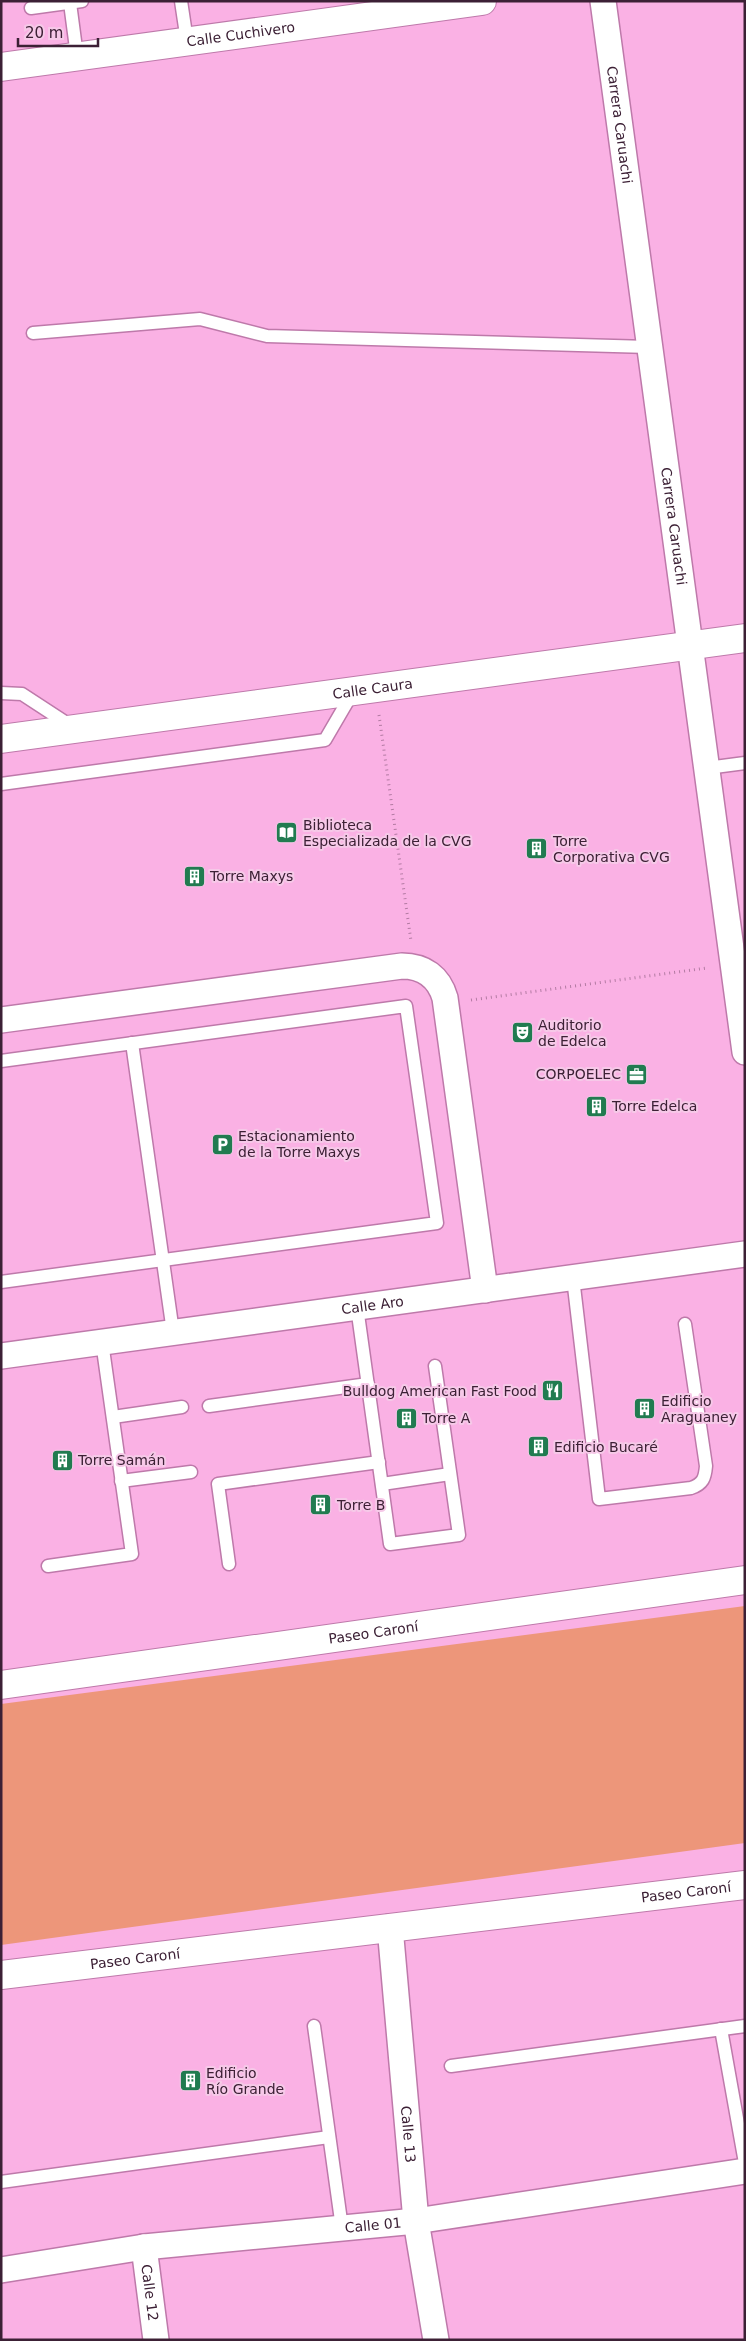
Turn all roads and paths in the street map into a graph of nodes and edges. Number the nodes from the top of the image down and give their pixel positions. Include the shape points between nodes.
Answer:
1 (181, 1) edge
2 (482, 1) edge
3 (603, 1) edge
4 (76, 2) edge
5 (31, 8) dead end
6 (187, 41) junction
7 (77, 56) junction
8 (1, 67) edge
9 (33, 333) dead end
10 (649, 347) junction
11 (745, 638) edge
12 (690, 645) junction
13 (364, 689) junction
14 (1, 694) edge
15 (74, 728) junction
16 (1, 738) edge
17 (745, 763) edge
18 (706, 768) junction
19 (1, 784) edge
20 (733, 964) junction
21 (409, 966) junction
22 (445, 1004) junction
23 (1, 1020) edge
24 (132, 1043) junction
25 (745, 1052) edge
26 (1, 1061) edge
27 (745, 1254) edge
28 (162, 1260) junction
29 (573, 1278) junction
30 (1, 1282) edge
31 (486, 1290) junction
32 (357, 1307) junction
33 (685, 1324) dead end
34 (172, 1332) junction
35 (102, 1342) junction
36 (1, 1356) edge
37 (435, 1366) dead end
38 (368, 1384) junction
39 (209, 1406) dead end
40 (182, 1407) dead end
41 (113, 1416) junction
42 (379, 1462) junction
43 (191, 1472) dead end
44 (450, 1474) junction
45 (122, 1481) junction
46 (382, 1484) junction
47 (229, 1564) dead end
48 (48, 1566) dead end
49 (745, 1580) edge
50 (1, 1685) edge
51 (745, 1885) edge
52 (390, 1926) junction
53 (1, 1974) edge
54 (314, 2026) dead end
55 (745, 2026) edge
56 (721, 2029) junction
57 (451, 2066) dead end
58 (329, 2136) junction
59 (745, 2163) edge
60 (745, 2171) edge
61 (1, 2182) edge
62 (416, 2220) junction
63 (342, 2228) junction
64 (144, 2247) junction
65 (1, 2270) edge
66 (156, 2340) edge
67 (436, 2340) edge

1 - 6 lane
2 - 6 street, Calle Cuchivero
3 - 10 street, Carrera Caruachi
4 - 5 lane
4 - 7 lane
6 - 7 street, Calle Cuchivero
7 - 8 street, Calle Cuchivero
9 - 10 lane via 200,319 267,336
10 - 12 street, Carrera Caruachi
11 - 12 street, Calle Caura
12 - 13 street, Calle Caura
12 - 18 street, Carrera Caruachi
13 - 15 street, Calle Caura
13 - 19 lane via 325,740
13 - 21 path via 413,957
14 - 15 lane via 28,697
15 - 16 street, Calle Caura
17 - 18 lane
18 - 20 street, Carrera Caruachi
20 - 22 path
20 - 25 street, Carrera Caruachi
21 - 22 street via 424,970 435,978
21 - 23 street
22 - 31 street
24 - 26 lane
24 - 28 lane
24 - 28 lane via 406,1006 437,1223
27 - 29 street, Calle Aro
28 - 30 lane
28 - 34 lane
29 - 31 street, Calle Aro
29 - 33 lane via 599,1499 691,1488 703,1480 706,1466
31 - 32 street, Calle Aro
32 - 34 street, Calle Aro
32 - 38 lane
34 - 35 street, Calle Aro
35 - 36 street, Calle Aro
35 - 41 lane
37 - 44 lane
38 - 39 lane
38 - 42 lane
40 - 41 lane
41 - 45 lane
42 - 46 lane
42 - 47 lane via 218,1484
43 - 45 lane
44 - 46 lane
44 - 46 lane via 459,1535 390,1544
45 - 48 lane via 132,1554
49 - 50 street, Paseo Caroní
51 - 52 street, Paseo Caroní
52 - 53 street, Paseo Caroní
52 - 62 street, Calle 13
54 - 58 lane
55 - 56 lane
56 - 57 lane
56 - 59 lane
58 - 61 lane
58 - 63 lane
60 - 62 street, Calle 01
62 - 63 street, Calle 01
62 - 67 street, Calle 13
63 - 64 street, Calle 01
64 - 65 street, Calle 01
64 - 66 street, Calle 12

